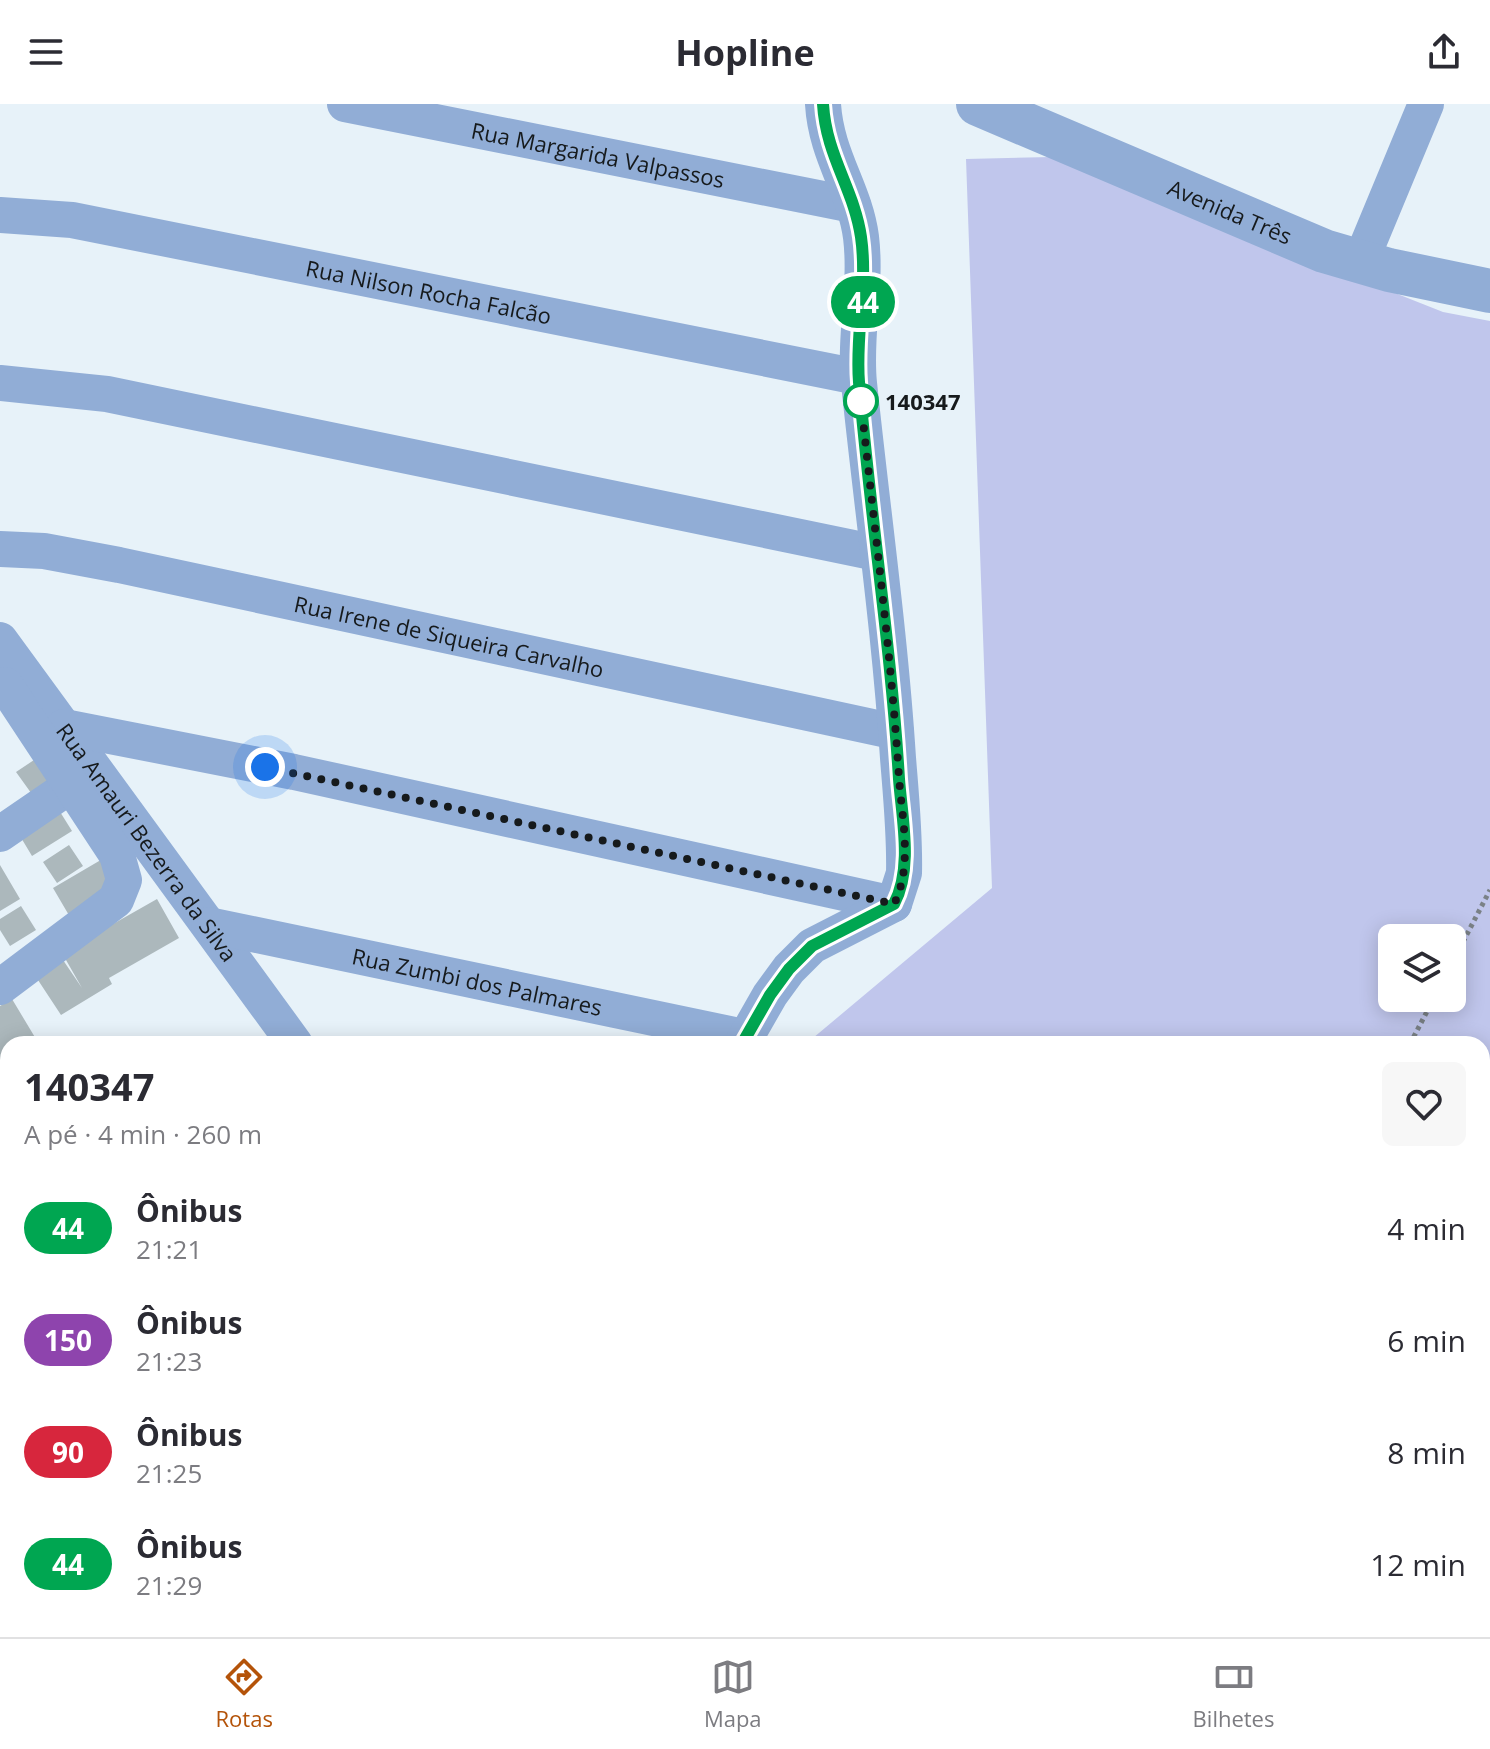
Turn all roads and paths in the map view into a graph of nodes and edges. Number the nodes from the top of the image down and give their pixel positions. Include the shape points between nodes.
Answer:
1 (345, 104) edge
2 (823, 104) edge
3 (978, 104) edge
4 (1426, 104) edge
5 (853, 205) junction
6 (0, 215) edge
7 (1360, 263) junction
8 (1490, 291) edge
9 (858, 377) junction
10 (0, 383) edge
11 (0, 549) edge
12 (877, 553) junction
13 (0, 640) edge
14 (0, 677) edge
15 (64, 727) junction
16 (896, 732) junction
17 (70, 786) junction
18 (0, 834) edge
19 (1490, 890) edge
20 (894, 904) junction
21 (209, 925) junction
22 (1466, 936) edge
23 (0, 987) edge
24 (1427, 1012) edge
25 (289, 1036) edge
26 (720, 1036) edge
27 (746, 1036) edge
28 (1414, 1036) edge

1 - 5 street, Rua Margarida Valpassos
2 - 5 street via 834,161
3 - 7 street, Avenida Três
4 - 7 street
5 - 9 street via 864,283
6 - 9 street, Rua Nilson Rocha Falcão via 72,220
7 - 8 street, Avenida Três
9 - 12 street
10 - 12 street via 107,394
11 - 16 street, Rua Irene de Siqueira Carvalho via 119,565
12 - 16 street
13 - 15 street, Rua Amauri Bezerra da Silva
14 - 17 street
15 - 20 street
15 - 21 street, Rua Amauri Bezerra da Silva
16 - 20 street via 904,857
17 - 18 street
17 - 23 street via 117,855 122,890 116,900
19 - 22 path
20 - 27 street via 812,946 789,969
21 - 25 street, Rua Amauri Bezerra da Silva
21 - 26 street, Rua Zumbi dos Palmares
24 - 28 path

